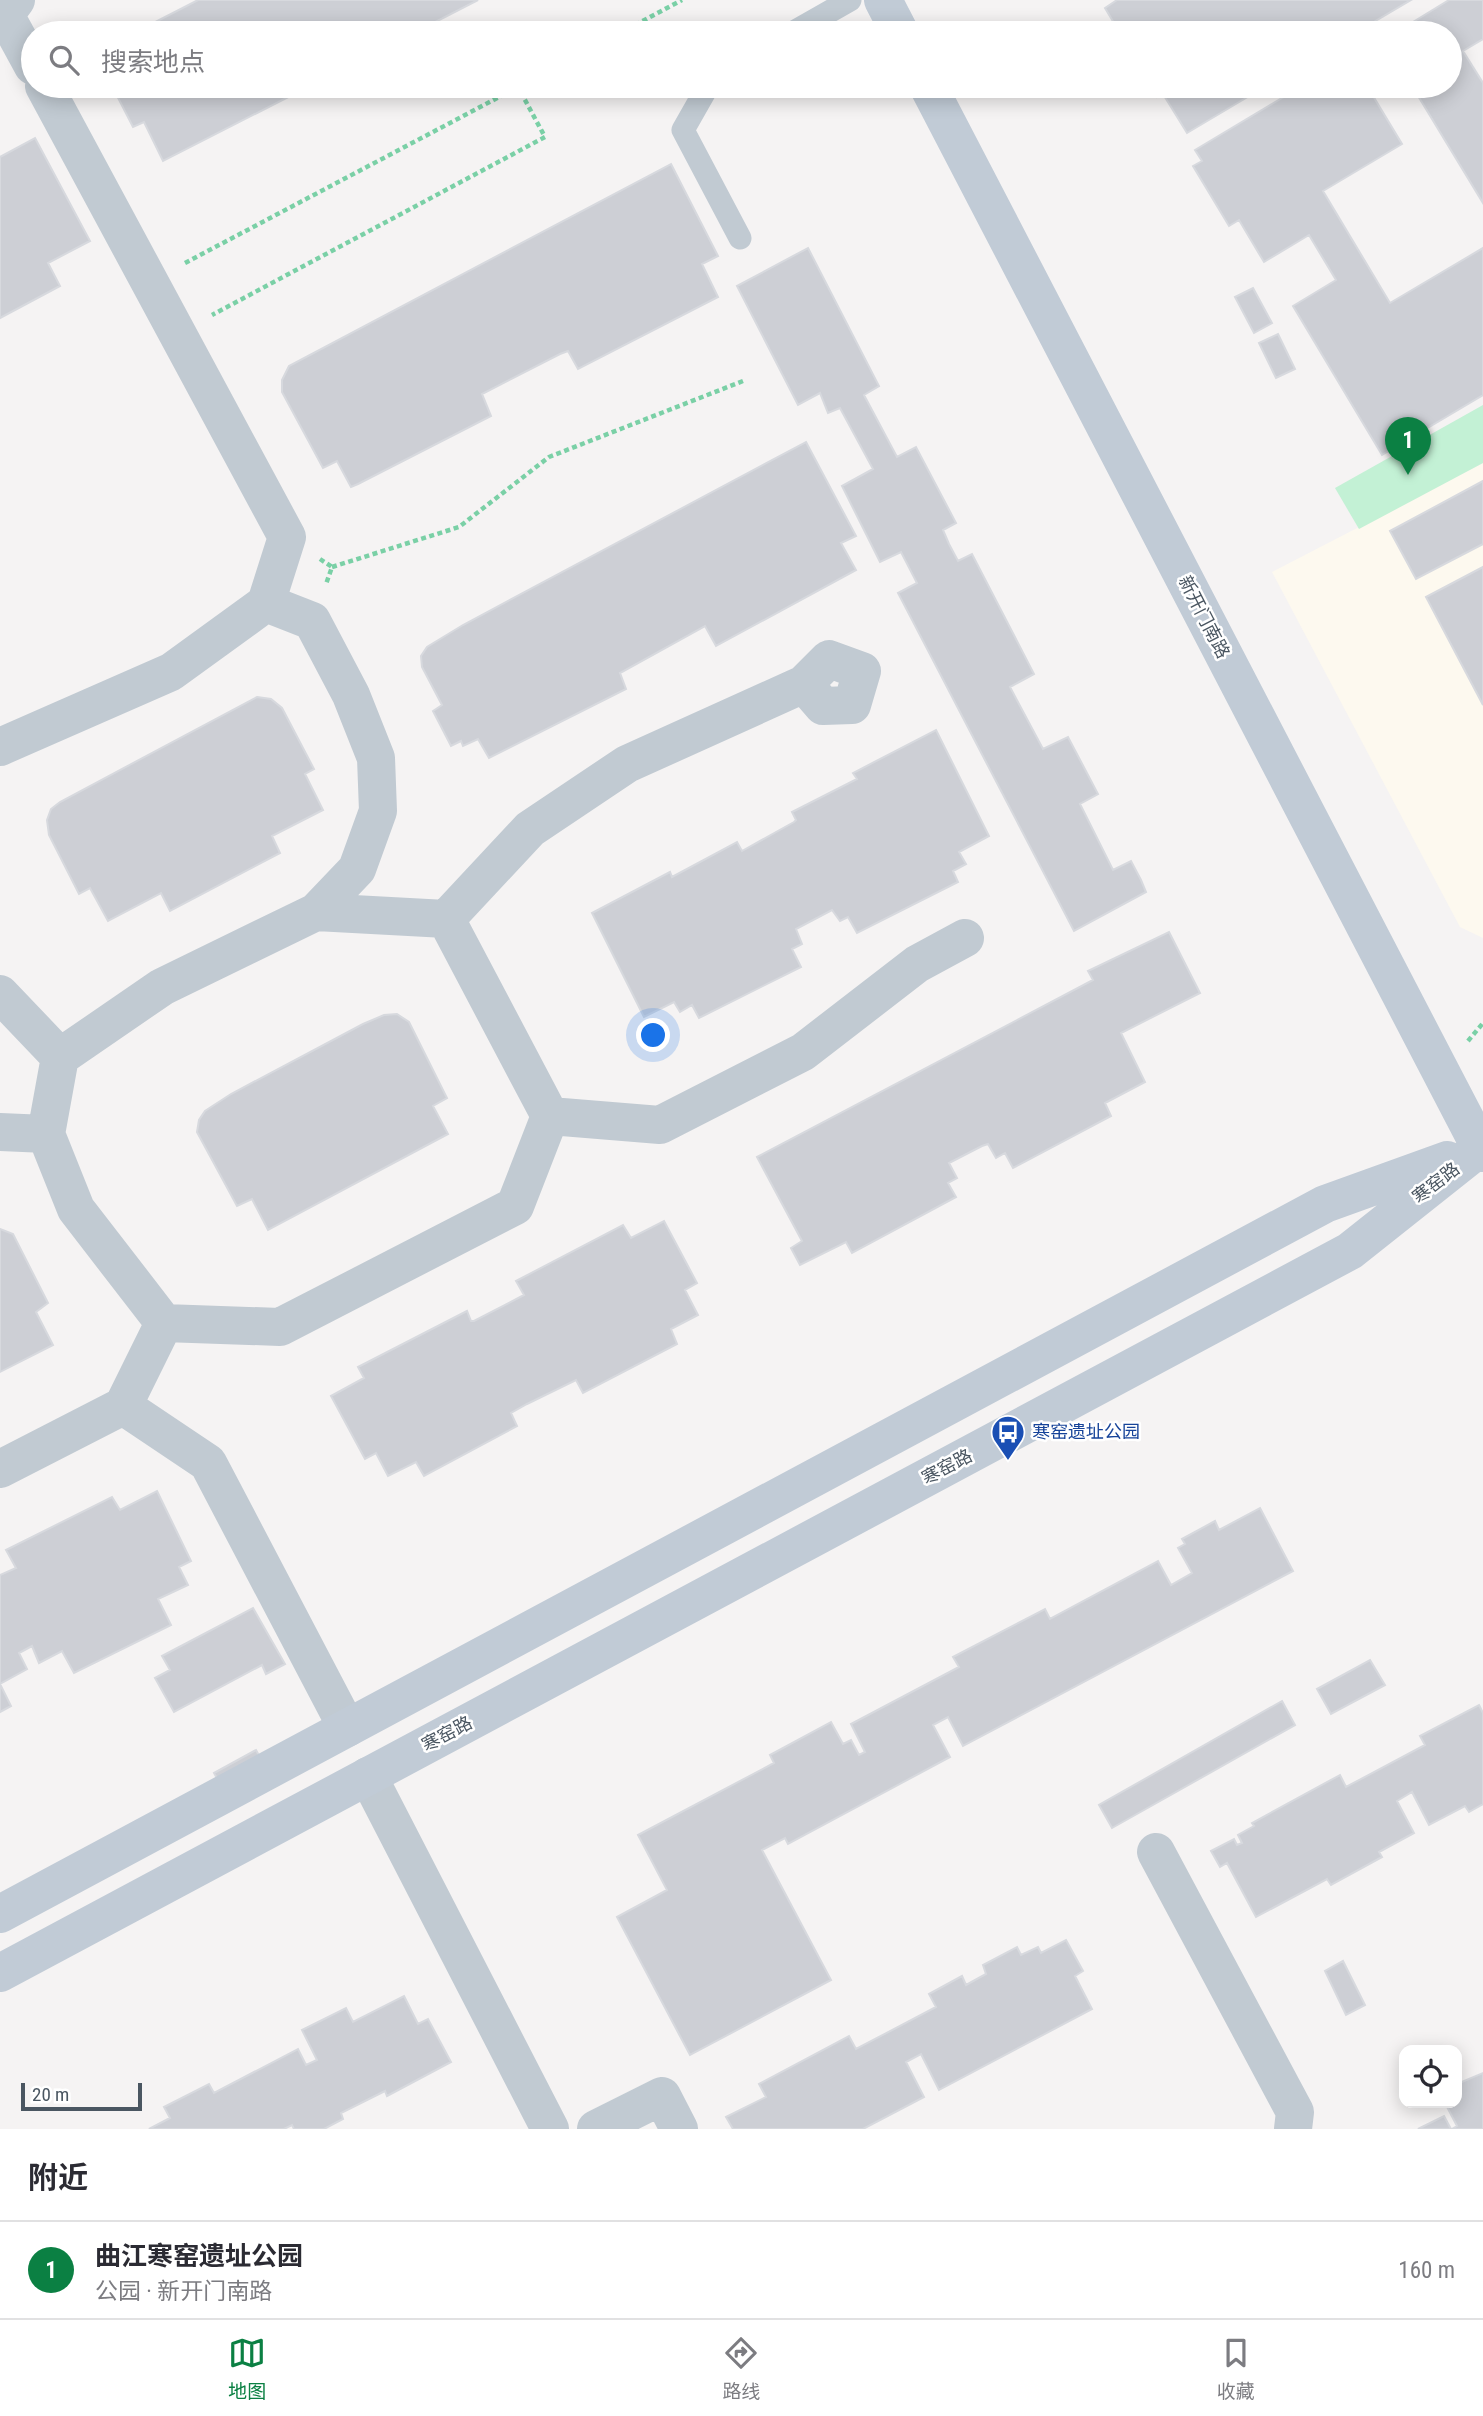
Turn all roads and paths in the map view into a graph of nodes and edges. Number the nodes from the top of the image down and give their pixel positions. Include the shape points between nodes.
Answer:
1 (16, 0) edge
2 (682, 0) edge
3 (850, 0) edge
4 (883, 0) edge
5 (643, 21) edge
6 (813, 21) edge
7 (894, 21) edge
8 (21, 44) edge
9 (50, 98) edge
10 (499, 98) edge
11 (526, 98) edge
12 (701, 98) edge
13 (934, 98) edge
14 (740, 238) dead end
15 (149, 282) junction
16 (178, 334) junction
17 (743, 381) dead end
18 (332, 567) dead end
19 (266, 603) junction
20 (804, 684) dead end
21 (0, 747) edge
22 (316, 912) junction
23 (446, 919) junction
24 (965, 938) dead end
25 (0, 994) edge
26 (60, 1057) junction
27 (550, 1116) junction
28 (0, 1132) edge
29 (46, 1134) junction
30 (1482, 1149) edge
31 (164, 1323) junction
32 (123, 1406) junction
33 (0, 1469) edge
34 (347, 1728) junction
35 (368, 1776) junction
36 (1156, 1852) dead end
37 (0, 1914) edge
38 (0, 1973) edge
39 (1284, 2123) edge
40 (550, 2129) edge
41 (596, 2129) edge
42 (679, 2129) edge

1 - 8 street via 5,15
2 - 5 path
3 - 6 lane
4 - 7 street
9 - 15 street
10 - 15 path
11 - 16 path via 545,137
12 - 14 lane via 683,130
13 - 30 street, 新开门南路
15 - 16 street
16 - 19 street via 287,537
17 - 18 path via 549,457 459,527
19 - 21 street via 171,671
19 - 22 street via 312,621 351,695 376,758 378,811 357,869
20 - 23 street via 627,764 530,829
22 - 23 street
22 - 26 street via 162,987
23 - 27 street
24 - 27 street via 917,964 803,1052 660,1125
25 - 26 street
26 - 29 street
27 - 31 street via 515,1206 280,1327
28 - 29 street
29 - 31 street via 76,1209
30 - 34 street, 寒窑路 via 1325,1204
30 - 35 street, 寒窑路 via 1350,1251
31 - 32 street
32 - 33 street
32 - 34 street via 208,1463
34 - 37 street, 寒窑路
35 - 38 street, 寒窑路
35 - 40 street
36 - 39 street
41 - 42 street via 662,2096

